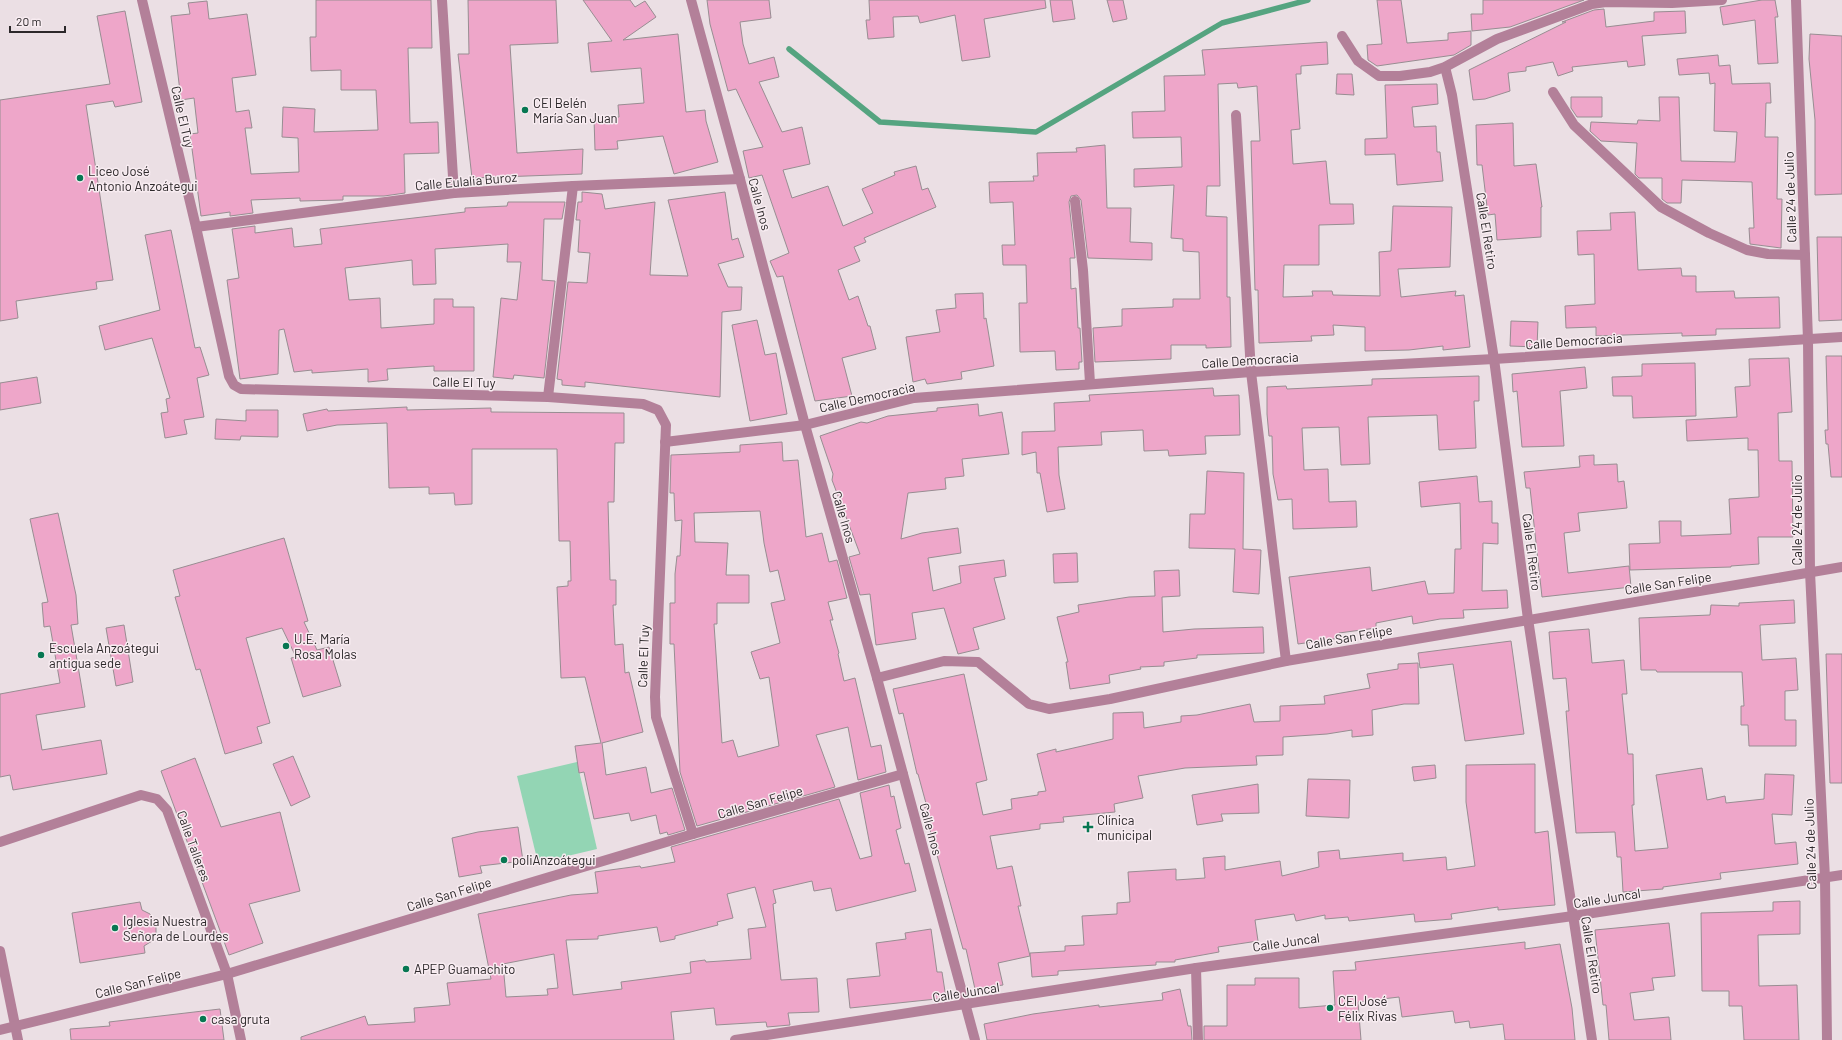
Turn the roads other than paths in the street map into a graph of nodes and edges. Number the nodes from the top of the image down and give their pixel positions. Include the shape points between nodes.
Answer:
1 (142, 0) edge
2 (442, 0) edge
3 (690, 0) edge
4 (1722, 0) edge
5 (1796, 0) edge
6 (1342, 36) dead end
7 (1444, 67) junction
8 (1553, 92) dead end
9 (1236, 115) dead end
10 (740, 179) junction
11 (573, 186) junction
12 (454, 193) junction
13 (1075, 201) dead end
14 (196, 226) junction
15 (1806, 255) junction
16 (1842, 336) edge
17 (1808, 340) junction
18 (1494, 359) junction
19 (1251, 372) junction
20 (1090, 383) junction
21 (548, 397) junction
22 (805, 425) junction
23 (665, 442) junction
24 (1842, 567) edge
25 (1810, 572) junction
26 (1528, 619) junction
27 (1286, 661) junction
28 (877, 678) junction
29 (903, 774) junction
30 (693, 834) junction
31 (0, 842) edge
32 (1842, 875) edge
33 (1825, 878) junction
34 (1573, 916) junction
35 (0, 951) edge
36 (1196, 968) junction
37 (227, 974) junction
38 (964, 1006) junction
39 (15, 1027) junction
40 (0, 1030) edge
41 (18, 1040) edge
42 (241, 1040) edge
43 (735, 1040) edge
44 (974, 1040) edge
45 (1198, 1040) edge
46 (1592, 1040) edge
47 (1828, 1040) edge

1 - 14 street, Calle El Tuy
2 - 12 street
3 - 10 street, Calle Inos
4 - 7 street via 1592,4 1497,39
5 - 15 street, Calle 24 de Julio
6 - 7 street via 1358,61 1379,76 1430,72
7 - 18 street, Calle El Retiro via 1452,95
8 - 15 street via 1574,125 1661,207 1747,250 1768,254
9 - 19 street
10 - 11 street, Calle Eulalia Buroz
10 - 22 street, Calle Inos
11 - 12 street, Calle Eulalia Buroz
11 - 21 street
12 - 14 street, Calle Eulalia Buroz
13 - 20 street via 1083,270
14 - 21 street, Calle El Tuy via 229,376 234,386 241,389
15 - 17 street, Calle 24 de Julio
16 - 17 street, Calle Democracia
17 - 18 street, Calle Democracia
17 - 25 street, Calle 24 de Julio
18 - 19 street, Calle Democracia
18 - 26 street, Calle El Retiro
19 - 20 street, Calle Democracia
19 - 27 street
20 - 22 street, Calle Democracia via 914,398
21 - 23 street, Calle El Tuy via 643,404 658,410 666,425
22 - 23 street, Calle Democracia
22 - 28 street, Calle Inos
23 - 30 street, Calle El Tuy via 654,697 656,718
24 - 25 street, Calle San Felipe
25 - 26 street, Calle San Felipe
25 - 33 street, Calle 24 de Julio
26 - 27 street, Calle San Felipe
26 - 34 street, Calle El Retiro
27 - 28 street, Calle San Felipe via 1110,699 1049,709 1029,704 978,662 944,661
28 - 29 street, Calle Inos
29 - 30 street, Calle San Felipe
29 - 38 street, Calle Inos
30 - 37 street, Calle San Felipe
31 - 37 street, Calle Talleres via 141,795 157,799 167,810
32 - 33 street, Calle Juncal
33 - 34 street, Calle Juncal
33 - 47 street, Calle 24 de Julio
34 - 36 street, Calle Juncal
34 - 46 street, Calle El Retiro
35 - 39 street
36 - 38 street, Calle Juncal
36 - 45 street
37 - 39 street, Calle San Felipe
37 - 42 street, Calle Talleres
38 - 43 street, Calle Juncal
38 - 44 street, Calle Inos
39 - 40 street, Calle San Felipe
39 - 41 street

